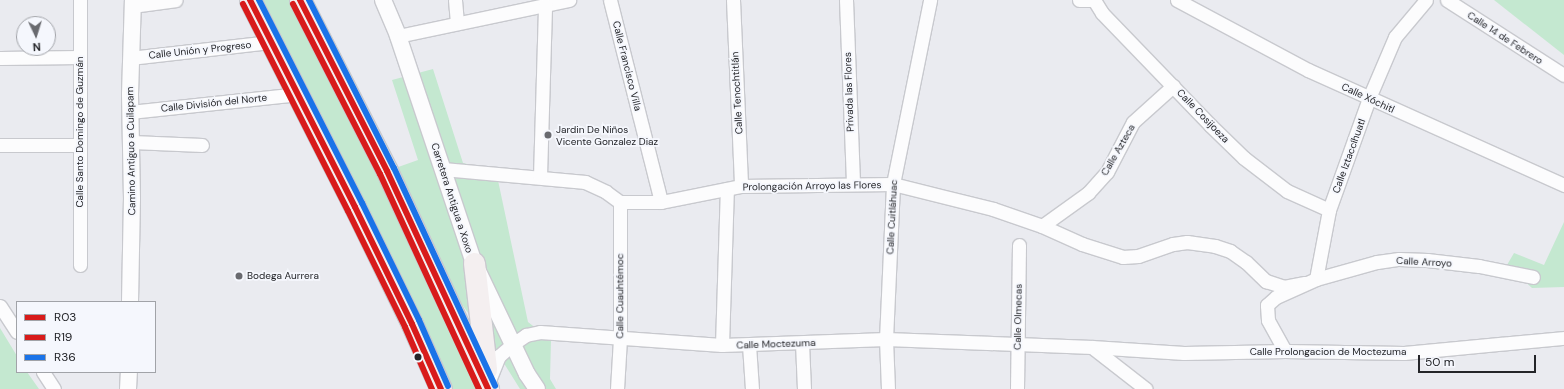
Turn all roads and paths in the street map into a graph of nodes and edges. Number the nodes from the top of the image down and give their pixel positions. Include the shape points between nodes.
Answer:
1 (80, 0) edge
2 (176, 0) edge
3 (250, 0) edge
4 (300, 0) edge
5 (384, 0) edge
6 (455, 0) edge
7 (569, 0) edge
8 (610, 0) edge
9 (733, 0) edge
10 (846, 0) edge
11 (930, 0) edge
12 (1078, 0) edge
13 (1094, 0) edge
14 (1177, 0) edge
15 (1426, 0) edge
16 (1447, 0) edge
17 (133, 3) edge
18 (545, 5) junction
19 (457, 24) junction
20 (398, 36) junction
21 (270, 42) junction
22 (80, 57) junction
23 (0, 58) edge
24 (130, 58) junction
25 (1564, 75) edge
26 (1173, 86) junction
27 (299, 94) junction
28 (1369, 98) junction
29 (130, 112) junction
30 (132, 142) junction
31 (0, 145) edge
32 (80, 145) junction
33 (202, 145) dead end
34 (443, 169) junction
35 (540, 176) junction
36 (853, 183) junction
37 (893, 184) junction
38 (1564, 185) edge
39 (741, 186) junction
40 (727, 189) junction
41 (620, 202) junction
42 (661, 202) junction
43 (1329, 210) junction
44 (1042, 226) junction
45 (1019, 245) dead end
46 (474, 263) junction
47 (80, 265) dead end
48 (1533, 277) dead end
49 (1311, 281) junction
50 (130, 301) edge
51 (0, 306) edge
52 (16, 330) edge
53 (620, 338) junction
54 (1564, 338) edge
55 (886, 339) junction
56 (802, 343) junction
57 (513, 344) junction
58 (1017, 344) junction
59 (722, 345) junction
60 (749, 345) junction
61 (1092, 347) junction
62 (1285, 351) junction
63 (44, 373) edge
64 (129, 373) edge
65 (487, 388) edge
66 (54, 389) edge
67 (128, 389) edge
68 (441, 389) edge
69 (537, 389) edge
70 (617, 389) edge
71 (752, 389) edge
72 (804, 389) edge
73 (888, 389) edge
74 (1017, 389) edge
75 (1146, 389) edge

1 - 22 street, Calle Santo Domingo de Guzmán
2 - 17 street
3 - 21 main road
4 - 65 main road via 375,149
5 - 20 street, Carretera Antigua a Xoxo
6 - 19 street
7 - 18 street
8 - 42 street, Calle Francisco Villa
9 - 39 street, Calle Tenochtitlán
10 - 36 street, Privada las Flores
11 - 37 street, Calle Cuitláhuac
12 - 13 street
13 - 26 street, Calle Cosijoeza via 1102,13
14 - 28 street, Calle Xóchitl via 1308,70
15 - 28 street, Calle Iztaccíhuatl via 1395,37
16 - 25 street, Calle 14 de Febrero
17 - 24 street, Camino Antiguo a Cuilapam
18 - 19 street
18 - 35 street
19 - 20 street
20 - 34 street, Carretera Antigua a Xoxo
21 - 24 street, Calle Unión y Progreso
21 - 27 main road
22 - 23 street
22 - 32 street, Calle Santo Domingo de Guzmán
24 - 29 street, Camino Antiguo a Cuilapam
26 - 43 street, Calle Cosijoeza via 1244,158 1287,192
26 - 44 street, Calle Azteca via 1132,122 1107,172 1088,193
27 - 29 street, Calle División del Norte
27 - 68 main road via 412,324
28 - 38 street, Calle Xóchitl
28 - 43 street, Calle Iztaccíhuatl
29 - 30 street, Camino Antiguo a Cuilapam
30 - 33 street
30 - 50 street, Camino Antiguo a Cuilapam
31 - 32 street
32 - 47 street, Calle Santo Domingo de Guzmán
34 - 35 street
34 - 46 street, Carretera Antigua a Xoxo
35 - 41 street via 585,182
36 - 37 street, Prolongación Arroyo las Flores
36 - 39 street, Prolongación Arroyo las Flores
37 - 44 street, Prolongación Arroyo las Flores via 993,209
37 - 55 street, Calle Cuitláhuac
39 - 40 street, Prolongación Arroyo las Flores
40 - 42 street, Prolongación Arroyo las Flores
40 - 59 street
41 - 42 street, Prolongación Arroyo las Flores
41 - 53 street, Calle Cuauhtémoc
43 - 49 street, Calle Iztaccíhuatl
44 - 49 street, Prolongación Arroyo las Flores via 1082,244 1122,257 1138,256 1187,242 1215,246 1230,251 1266,281 1284,287
45 - 58 street, Calle Olmecas
46 - 57 street, Carretera Antigua a Xoxo
46 - 65 main road
48 - 49 street, Calle Arroyo via 1479,266 1399,259 1377,262
49 - 62 street via 1276,297 1267,305 1268,320
51 - 52 street
53 - 57 street, Calle Moctezuma via 540,332 526,336
53 - 59 street, Calle Moctezuma
53 - 70 street, Calle Cuauhtémoc
54 - 62 street, Calle Prolongacion de Moctezuma via 1404,353
55 - 56 street, Calle Moctezuma
55 - 58 street, Calle Moctezuma
55 - 73 street, Calle Cuitláhuac
56 - 60 street, Calle Moctezuma
56 - 72 street
57 - 65 street, Calle Moctezuma via 499,356 492,368
57 - 69 street, Carretera Antigua a Xoxo
58 - 61 street, Calle Moctezuma
58 - 74 street, Calle Olmecas
59 - 60 street, Calle Moctezuma
60 - 71 street
61 - 62 street, Calle Prolongacion de Moctezuma via 1184,352
61 - 75 street
63 - 66 street
64 - 67 street

